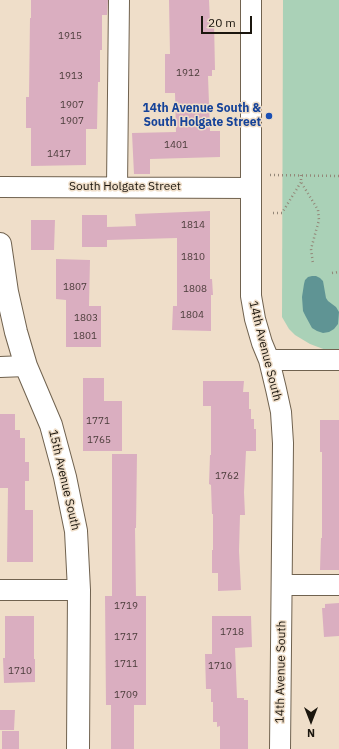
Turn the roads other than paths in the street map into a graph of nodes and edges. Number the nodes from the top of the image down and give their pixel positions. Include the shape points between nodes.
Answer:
1 (120, 0) edge
2 (251, 0) edge
3 (0, 187) edge
4 (117, 187) junction
5 (251, 188) junction
6 (0, 244) edge
7 (270, 360) junction
8 (339, 360) edge
9 (0, 366) edge
10 (26, 366) junction
11 (282, 585) junction
12 (339, 585) edge
13 (0, 590) edge
14 (79, 590) junction
15 (78, 749) edge
16 (280, 749) edge

1 - 4 street
2 - 5 street, 14th Avenue South
3 - 4 street, South Holgate Street
4 - 5 street, South Holgate Street
5 - 7 street, 14th Avenue South via 251,296 262,344
6 - 10 main road, 15th Avenue South via 7,292
7 - 8 street
7 - 11 street, 14th Avenue South via 283,443
9 - 10 street
10 - 14 main road, 15th Avenue South via 51,425 65,477 76,531
11 - 12 street
11 - 16 street, 14th Avenue South
13 - 14 street
14 - 15 main road, 15th Avenue South

